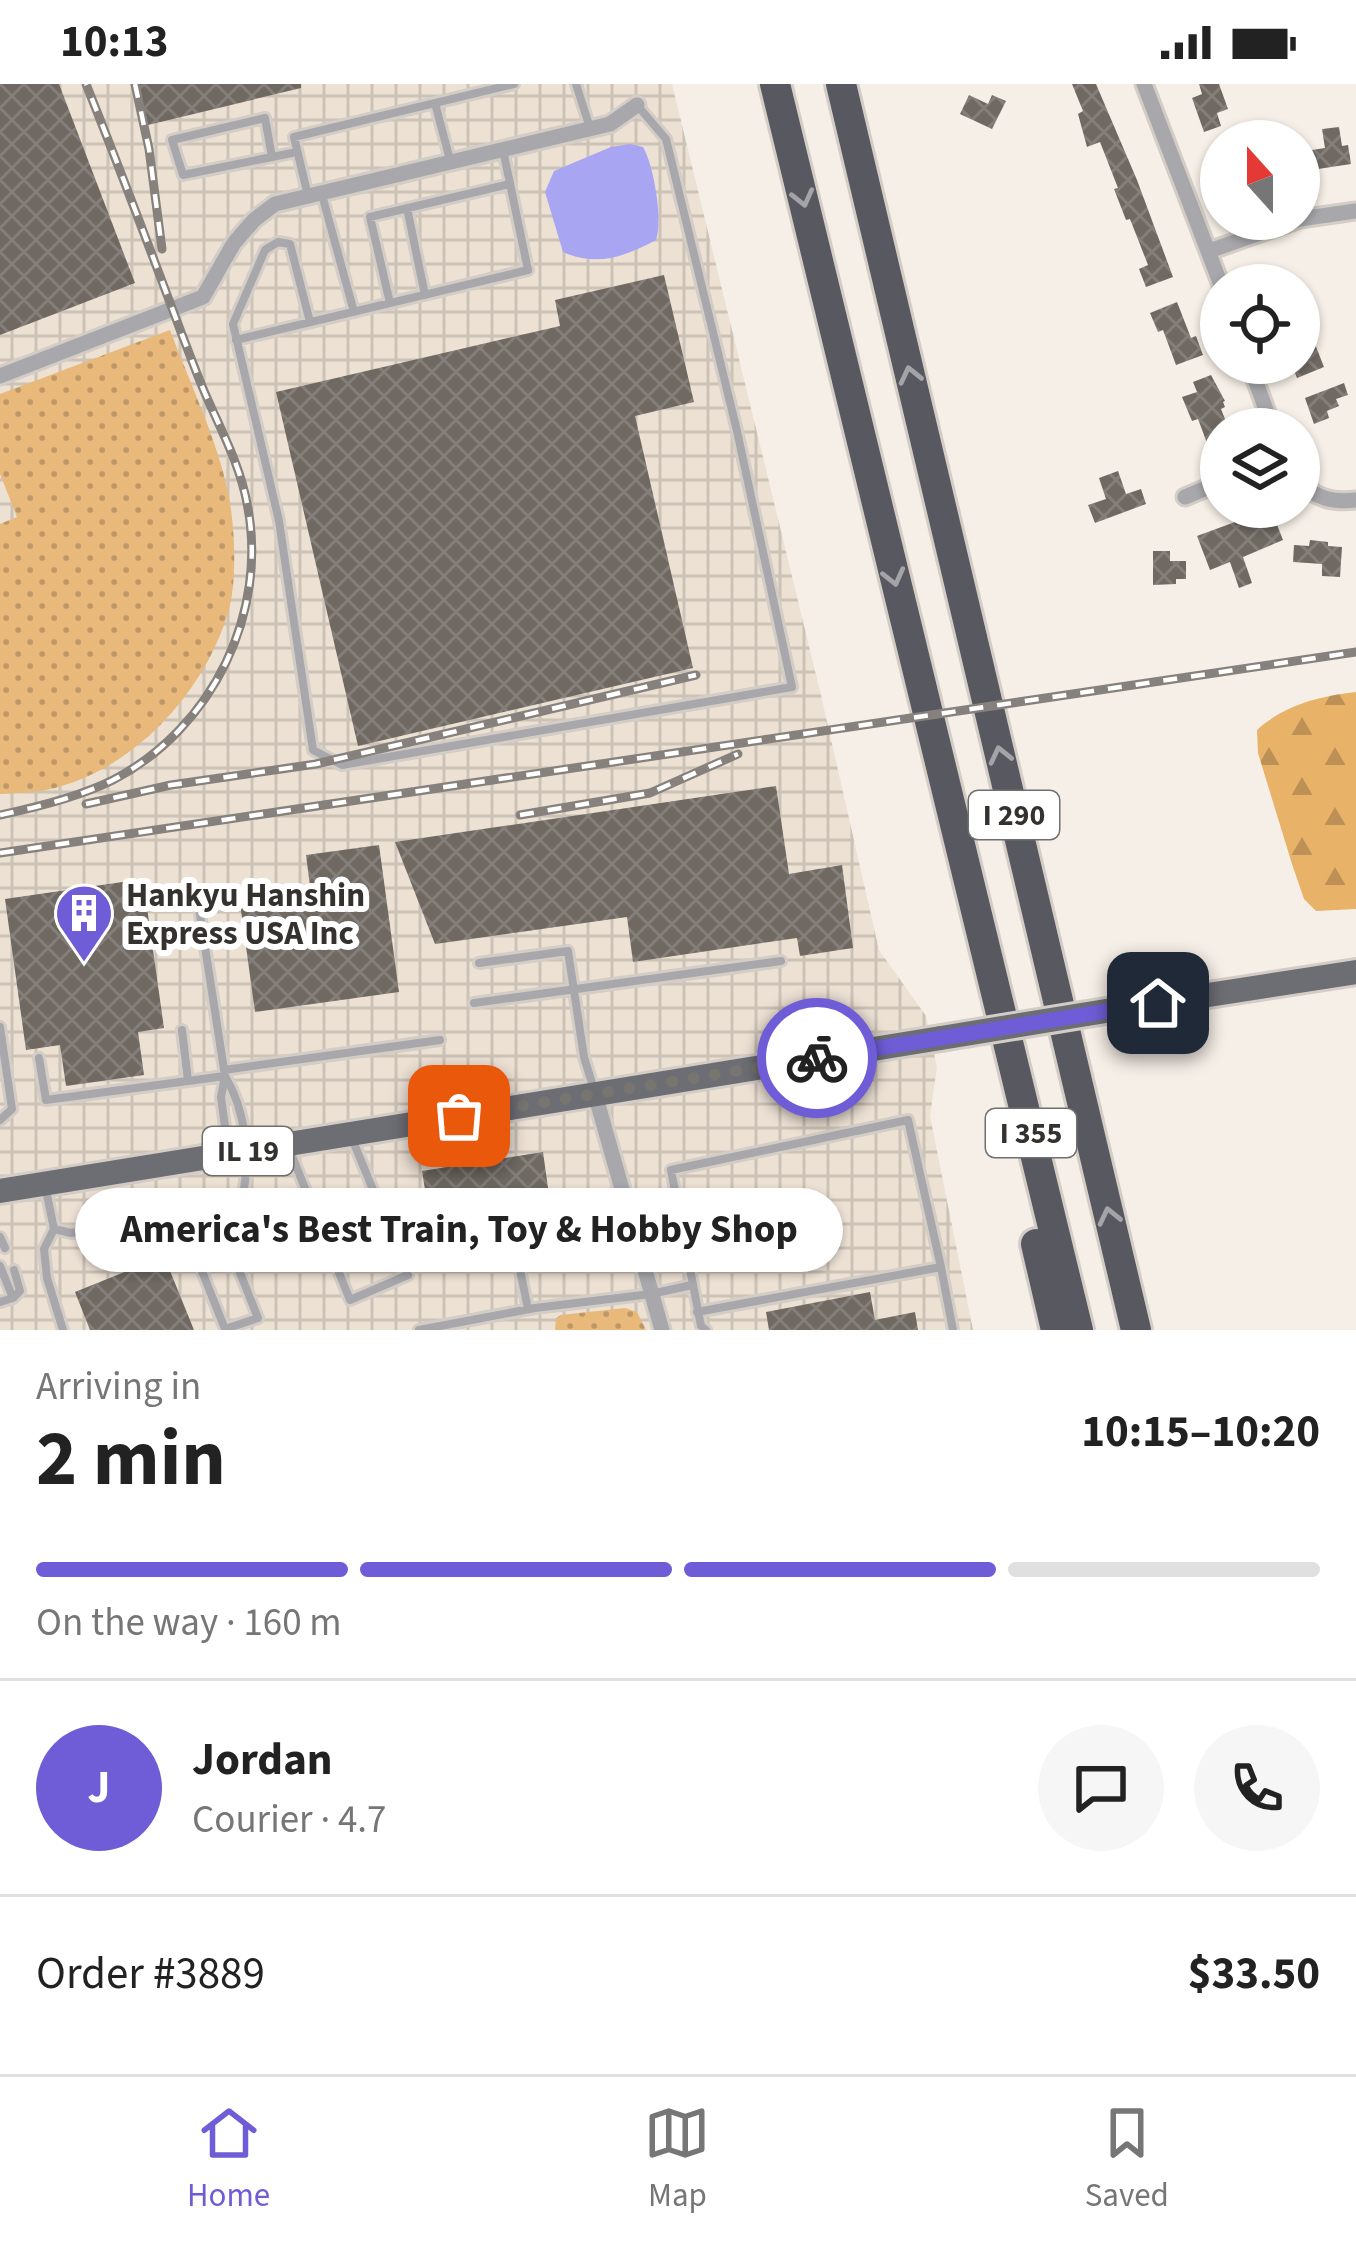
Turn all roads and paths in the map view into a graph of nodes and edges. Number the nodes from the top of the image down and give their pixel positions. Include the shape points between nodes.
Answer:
1 (514, 84) edge
2 (576, 84) edge
3 (776, 84) edge
4 (841, 84) edge
5 (861, 84) edge
6 (1144, 84) edge
7 (435, 103) junction
8 (637, 105) joint
9 (590, 129) junction
10 (503, 150) junction
11 (297, 152) junction
12 (272, 157) junction
13 (451, 162) junction
14 (510, 184) junction
15 (315, 195) junction
16 (407, 208) junction
17 (1356, 211) edge
18 (1208, 251) junction
19 (1213, 264) edge
20 (425, 295) junction
21 (892, 300) junction
22 (390, 303) junction
23 (354, 312) junction
24 (310, 322) junction
25 (236, 340) junction
26 (0, 376) edge
27 (1200, 491) edge
28 (1185, 497) dead end
29 (1320, 497) edge
30 (1356, 500) edge
31 (196, 890) dead end
32 (981, 937) junction
33 (781, 961) dead end
34 (479, 963) dead end
35 (1356, 973) edge
36 (575, 989) junction
37 (474, 1003) dead end
38 (0, 1027) edge
39 (182, 1030) dead end
40 (440, 1040) dead end
41 (39, 1058) dead end
42 (225, 1073) junction
43 (188, 1081) junction
44 (595, 1094) junction
45 (0, 1120) edge
46 (350, 1134) junction
47 (287, 1144) junction
48 (238, 1152) junction
49 (45, 1184) junction
50 (0, 1191) edge
51 (242, 1203) junction
52 (180, 1216) junction
53 (510, 1221) junction
54 (54, 1229) junction
55 (186, 1232) junction
56 (225, 1234) junction
57 (0, 1238) edge
58 (5, 1248) dead end
59 (516, 1252) junction
60 (0, 1266) edge
61 (941, 1268) junction
62 (14, 1270) dead end
63 (692, 1285) junction
64 (651, 1294) junction
65 (13, 1298) junction
66 (0, 1302) edge
67 (528, 1309) junction
68 (698, 1312) junction
69 (63, 1330) edge
70 (419, 1330) edge
71 (662, 1330) edge
72 (706, 1330) edge
73 (953, 1330) edge
74 (1056, 1330) edge
75 (1078, 1330) edge
76 (1136, 1330) edge

1 - 7 lane
2 - 9 lane
3 -> 32 highway, I 290
4 - 21 highway, I 290
5 - 21 highway
6 - 18 street
7 - 11 lane via 294,137
7 - 13 lane
8 - 9 street
8 - 25 lane via 666,140 792,687 342,765 313,750 279,521
9 - 10 street
10 - 13 street
10 - 14 lane
11 - 12 lane
11 - 15 lane
12 - 12 lane via 183,175 172,140 265,118
13 - 15 street
14 - 16 lane
14 - 20 lane via 528,271
15 - 23 lane
15 - 26 street via 275,204 254,220 203,297
16 - 20 lane
16 - 22 lane via 370,217
17 - 18 street via 1300,219
18 - 19 street
20 - 22 lane
76 -> 21 highway, I 290
22 - 23 lane
23 - 24 lane
24 - 25 lane
24 - 25 lane via 290,244 278,242 265,250 233,324
27 - 28 street
29 - 30 street
31 - 42 lane
32 - 74 highway, I 290
32 - 75 highway, I 355
33 - 36 lane
34 - 36 lane via 568,952
35 - 44 main road, IL 19, bridge
36 - 37 lane
36 - 44 lane
38 - 45 lane via 12,1109
39 - 43 lane
40 - 42 lane
41 - 43 lane via 46,1100
42 - 43 lane
42 - 48 lane via 236,1095
42 - 48 lane via 220,1097
44 - 46 main road, IL 19
44 - 64 street
46 - 47 main road, IL 19
46 - 47 lane via 408,1275 350,1300
47 - 48 main road, IL 19
48 - 49 main road, IL 19
48 - 51 lane
49 - 50 main road, IL 19
49 - 54 lane
51 - 52 lane
51 - 56 lane
52 - 54 lane
52 - 55 lane
53 - 59 lane
53 - 59 lane via 568,1214 573,1243
53 - 59 lane via 444,1232 446,1247 449,1261
54 - 69 lane via 44,1249
55 - 56 lane
55 - 56 lane via 225,1329 258,1318
57 - 58 lane
59 - 67 lane
60 - 65 lane
61 - 63 lane via 908,1120 671,1171
61 - 68 lane
61 - 73 lane
62 - 65 lane via 20,1291
63 - 64 lane
63 - 68 lane
64 - 67 lane
64 - 71 street
65 - 66 lane
67 - 70 lane
68 - 72 lane

